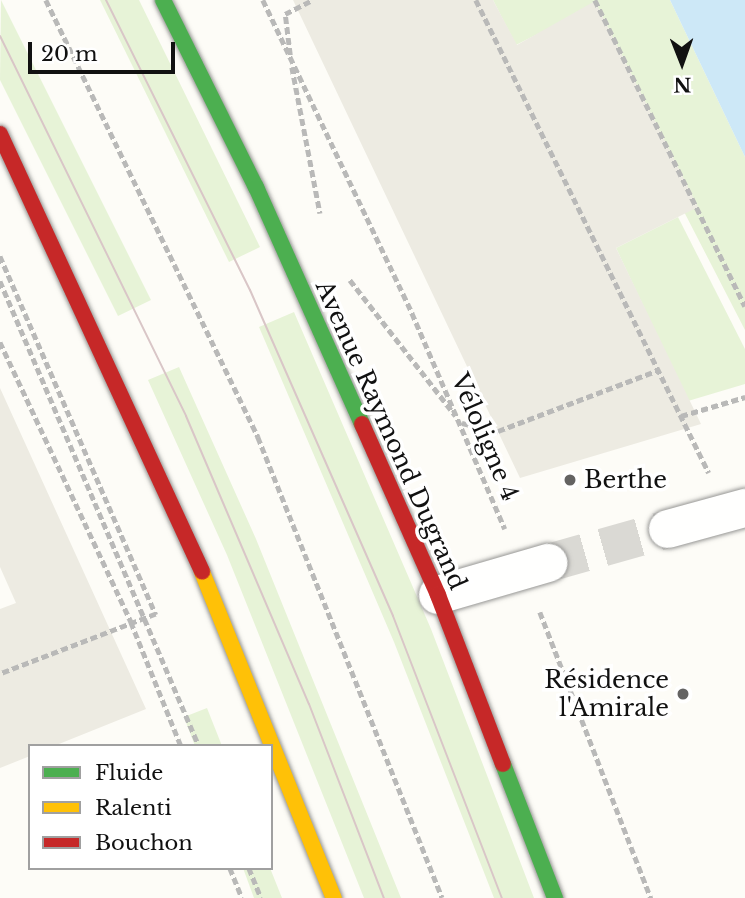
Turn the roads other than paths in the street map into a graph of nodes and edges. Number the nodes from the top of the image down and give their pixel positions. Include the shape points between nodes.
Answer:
1 (163, 0) edge
2 (0, 134) edge
3 (736, 510) edge
4 (667, 529) tunnel mouth
5 (535, 566) tunnel mouth
6 (438, 595) junction
7 (272, 744) edge
8 (273, 747) edge
9 (334, 898) edge
10 (555, 898) edge

1 - 6 main road, Avenue Raymond Dugrand via 256,187
2 - 7 main road via 191,545
3 - 4 street
5 - 6 street
6 - 10 main road, Avenue Raymond Dugrand
8 - 9 main road

